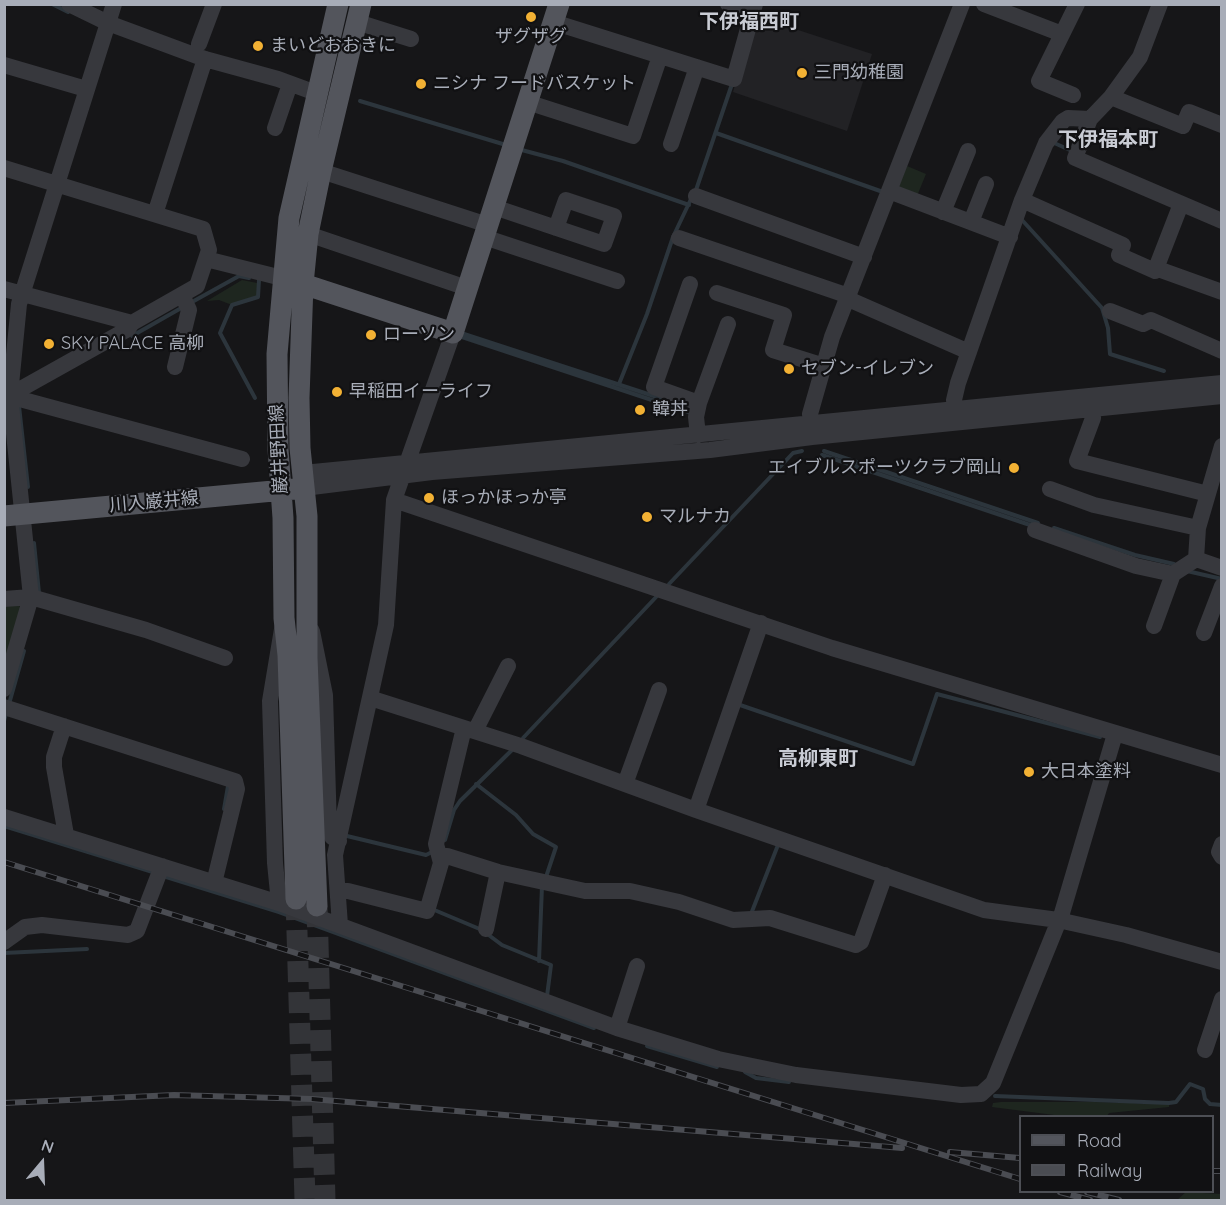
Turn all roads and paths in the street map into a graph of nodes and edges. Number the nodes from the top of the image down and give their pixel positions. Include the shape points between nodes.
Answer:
1 (69, 4) edge
2 (114, 4) edge
3 (214, 4) edge
4 (338, 4) edge
5 (728, 4) edge
6 (962, 4) edge
7 (984, 4) edge
8 (1077, 4) edge
9 (1160, 4) edge
10 (754, 8) edge
11 (1023, 11) edge
12 (359, 13) edge
13 (556, 13) edge
14 (108, 22) junction
15 (1062, 34) junction
16 (411, 39) dead end
17 (202, 52) junction
18 (660, 56) junction
19 (4, 65) edge
20 (697, 67) junction
21 (290, 84) junction
22 (86, 89) junction
23 (316, 93) junction
24 (1073, 95) dead end
25 (1111, 97) junction
26 (528, 102) junction
27 (1090, 119) junction
28 (1221, 125) edge
29 (275, 128) dead end
30 (671, 144) dead end
31 (968, 151) dead end
32 (4, 168) edge
33 (321, 171) junction
34 (56, 184) junction
35 (986, 184) dead end
36 (889, 191) junction
37 (696, 196) dead end
38 (1022, 200) junction
39 (1181, 204) junction
40 (943, 212) junction
41 (155, 214) junction
42 (1221, 221) edge
43 (971, 222) junction
44 (488, 223) junction
45 (556, 228) dead end
46 (308, 234) junction
47 (1010, 237) junction
48 (679, 238) dead end
49 (864, 257) junction
50 (206, 259) junction
51 (1155, 270) junction
52 (282, 278) junction
53 (617, 281) dead end
54 (303, 284) junction
55 (690, 284) dead end
56 (467, 288) junction
57 (12, 292) edge
58 (1221, 292) edge
59 (717, 293) dead end
60 (847, 297) junction
61 (185, 302) junction
62 (1110, 311) dead end
63 (132, 323) junction
64 (728, 324) dead end
65 (453, 333) junction
66 (1221, 351) edge
67 (969, 352) junction
68 (824, 366) junction
69 (175, 367) dead end
70 (1221, 383) edge
71 (1175, 394) junction
72 (1221, 396) edge
73 (1092, 402) junction
74 (12, 403) edge
75 (699, 403) junction
76 (956, 416) junction
77 (812, 430) junction
78 (698, 435) junction
79 (640, 441) junction
80 (1221, 446) edge
81 (710, 450) junction
82 (591, 451) junction
83 (242, 459) dead end
84 (403, 470) junction
85 (1218, 472) edge
86 (303, 481) junction
87 (280, 483) junction
88 (1050, 489) dead end
89 (1208, 494) junction
90 (394, 500) junction
91 (13, 508) edge
92 (1198, 528) junction
93 (1035, 530) dead end
94 (1182, 568) junction
95 (1221, 568) edge
96 (1221, 586) edge
97 (31, 597) junction
98 (4, 599) edge
99 (308, 612) junction
100 (760, 623) junction
101 (1154, 626) dead end
102 (1204, 633) dead end
103 (225, 658) dead end
104 (508, 666) dead end
105 (4, 689) edge
106 (659, 690) dead end
107 (370, 698) junction
108 (4, 707) edge
109 (64, 726) junction
110 (470, 729) junction
111 (1114, 739) junction
112 (1221, 765) edge
113 (625, 784) junction
114 (696, 810) junction
115 (4, 817) edge
116 (66, 835) junction
117 (339, 841) junction
118 (1221, 844) edge
119 (441, 854) junction
120 (1221, 857) edge
121 (160, 871) junction
122 (498, 872) junction
123 (885, 875) junction
124 (214, 883) junction
125 (338, 891) junction
126 (288, 901) junction
127 (317, 906) tunnel mouth
128 (1058, 920) junction
129 (340, 925) junction
130 (486, 929) dead end
131 (4, 942) edge
132 (1221, 962) edge
133 (637, 966) dead end
134 (1221, 999) edge
135 (617, 1028) junction
136 (1205, 1050) dead end

1 - 14 street
2 - 14 street
3 - 17 street
4 - 23 main road, 巌井野田線
5 - 10 street
6 - 36 street
7 - 11 street
8 - 15 street
9 - 25 street via 1140,57
10 - 20 street via 734,79
11 - 15 street
12 - 16 street
12 - 33 main road, 巌井野田線
13 - 18 street
13 - 26 main road
14 - 17 street
14 - 22 street
15 - 24 street via 1039,81
17 - 21 street
17 - 41 street
18 - 20 street
18 - 26 street via 633,136
19 - 22 street
20 - 30 street
21 - 23 street
21 - 29 street
22 - 34 street
23 - 52 main road, 巌井野田線 via 289,218
25 - 27 street
25 - 28 street via 1183,126 1189,112
26 - 44 main road
27 - 38 street via 1063,121 1048,140
27 - 39 street via 1075,158
31 - 40 street
32 - 34 street
33 - 44 street
33 - 46 main road, 巌井野田線
34 - 41 street
34 - 57 street
35 - 43 street
36 - 40 street
36 - 49 street
37 - 49 street
38 - 47 street
38 - 51 street via 1123,245 1119,255
39 - 42 street
39 - 51 street
40 - 43 street
41 - 50 street via 203,229 209,250
43 - 47 street
44 - 45 street
44 - 53 street
44 - 56 main road
46 - 54 main road, 巌井野田線
46 - 56 street
47 - 67 street
48 - 60 street
49 - 60 street
50 - 52 street
50 - 61 street via 197,286
51 - 58 street
52 - 87 main road, 巌井野田線 via 277,397
54 - 65 main road
54 - 86 main road, 巌井野田線 via 299,398
55 - 75 street via 654,387
56 - 65 main road
57 - 63 street
57 - 74 street
59 - 68 street via 784,315 773,350
60 - 67 street
60 - 68 street
61 - 63 street
61 - 69 street
62 - 66 street via 1143,324 1151,320
63 - 74 street
64 - 75 street
65 - 84 street
67 - 76 street via 955,392
68 - 77 street via 810,414
70 - 71 street
71 - 72 street
71 - 73 street
73 - 76 street
73 - 89 street via 1093,418 1077,461
74 - 83 street
74 - 91 street
75 - 78 street
76 - 77 street
77 - 78 street
77 - 81 street
78 - 79 street
79 - 81 street via 670,446 709,442
79 - 82 street
80 - 85 street
81 - 82 street
82 - 84 street
84 - 86 street
84 - 90 street
85 - 89 street
86 - 87 main road, 川入巌井線
86 - 99 main road, 巌井野田線
87 - 91 main road, 川入巌井線
87 - 126 main road, 巌井野田線 via 288,655
88 - 92 street via 1094,505
89 - 92 street
90 - 100 street
90 - 107 street via 387,615
91 - 97 street
92 - 94 street
93 - 94 street via 1136,566
94 - 95 street
94 - 101 street
96 - 102 street
97 - 98 street
97 - 103 street via 146,630
97 - 105 street
99 - 117 street via 325,695 329,829
99 - 127 main road, 巌井野田線
100 - 111 street
100 - 114 street
104 - 110 street
106 - 113 street
107 - 110 street
107 - 117 street
108 - 109 street
109 - 116 street via 54,767
109 - 124 street via 235,781 237,789
110 - 113 street
110 - 119 street
111 - 112 street
111 - 128 street
113 - 114 street
114 - 123 street
115 - 116 street
116 - 121 street
117 - 125 street
118 - 120 street
119 - 122 street
119 - 125 street via 427,911
121 - 124 street
121 - 131 street via 137,932 128,935 42,925 25,927
122 - 123 street via 585,891 630,891 741,921 770,918 856,945 861,942
122 - 130 street
123 - 128 street via 984,910
124 - 126 street
125 - 129 street
126 - 129 street
128 - 132 street
128 - 135 street via 993,1083 981,1094 961,1095 796,1075 718,1059
129 - 135 street
133 - 135 street
134 - 136 street

